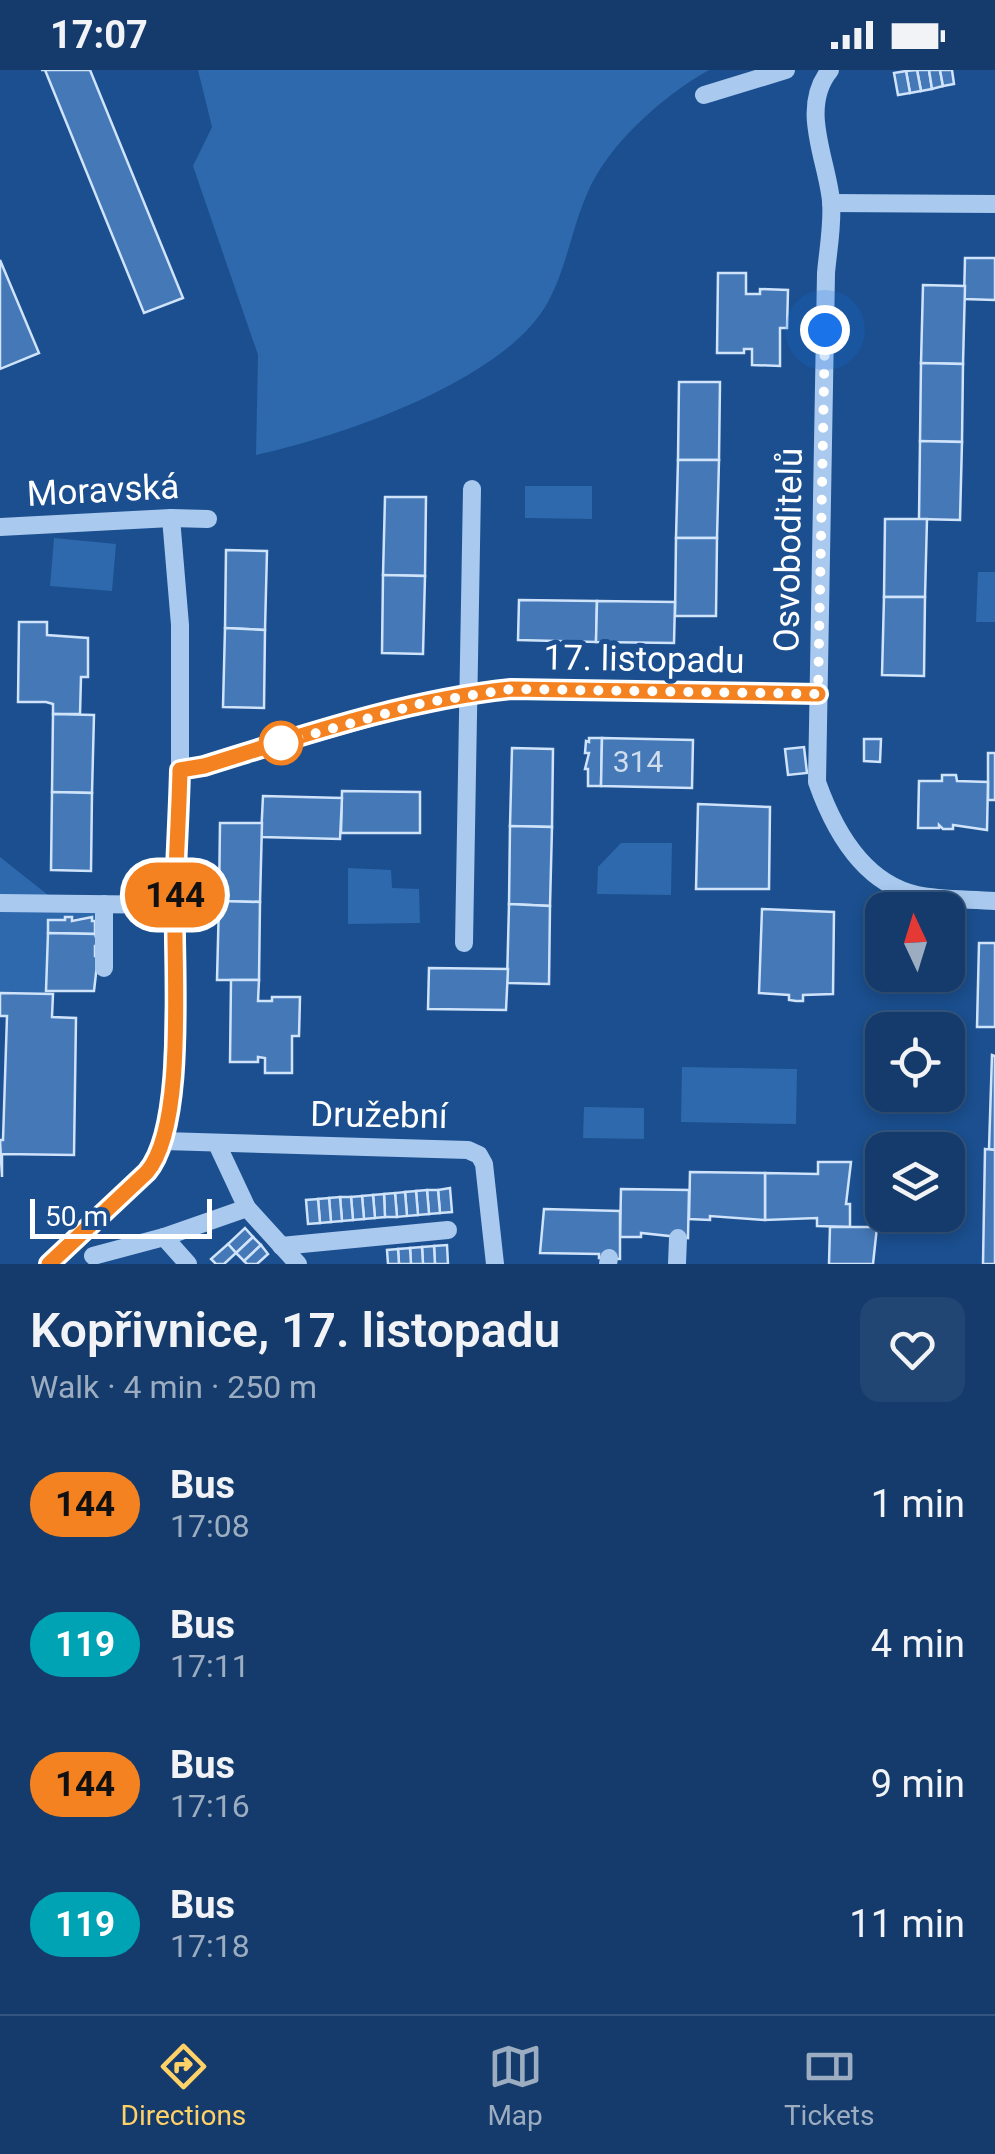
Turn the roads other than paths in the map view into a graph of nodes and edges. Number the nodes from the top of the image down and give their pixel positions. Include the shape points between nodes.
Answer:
1 (786, 70) edge
2 (830, 70) edge
3 (704, 95) dead end
4 (831, 203) junction
5 (995, 204) edge
6 (472, 489) dead end
7 (171, 518) junction
8 (208, 518) dead end
9 (0, 527) edge
10 (469, 693) junction
11 (818, 694) junction
12 (180, 770) junction
13 (995, 901) edge
14 (0, 903) edge
15 (104, 904) junction
16 (175, 905) junction
17 (464, 943) dead end
18 (104, 968) dead end
19 (164, 1141) junction
20 (217, 1144) junction
21 (247, 1208) junction
22 (448, 1230) dead end
23 (164, 1237) junction
24 (678, 1238) dead end
25 (282, 1246) junction
26 (94, 1256) dead end
27 (49, 1264) edge
28 (188, 1264) edge
29 (298, 1264) edge
30 (495, 1264) edge
31 (677, 1264) edge

1 - 3 street
2 - 4 street, Osvoboditelů via 816,114
4 - 5 street
4 - 11 street, Osvoboditelů
6 - 10 street
7 - 8 street, Moravská
7 - 9 street, Moravská
7 - 12 street via 180,625
10 - 11 street, 17. listopadu
10 - 12 street, 17. listopadu
10 - 17 street
11 - 13 street, Osvoboditelů via 818,782 835,825 856,854 887,884 919,896
12 - 16 street
14 - 15 street
15 - 16 street
15 - 18 street
16 - 19 street via 172,1083
19 - 20 street, Družební
19 - 27 street via 147,1172
20 - 21 street
20 - 30 street, Družební via 468,1150 482,1158
21 - 23 street
21 - 25 street
22 - 25 street
23 - 26 street
23 - 28 street
24 - 31 street
25 - 29 street

